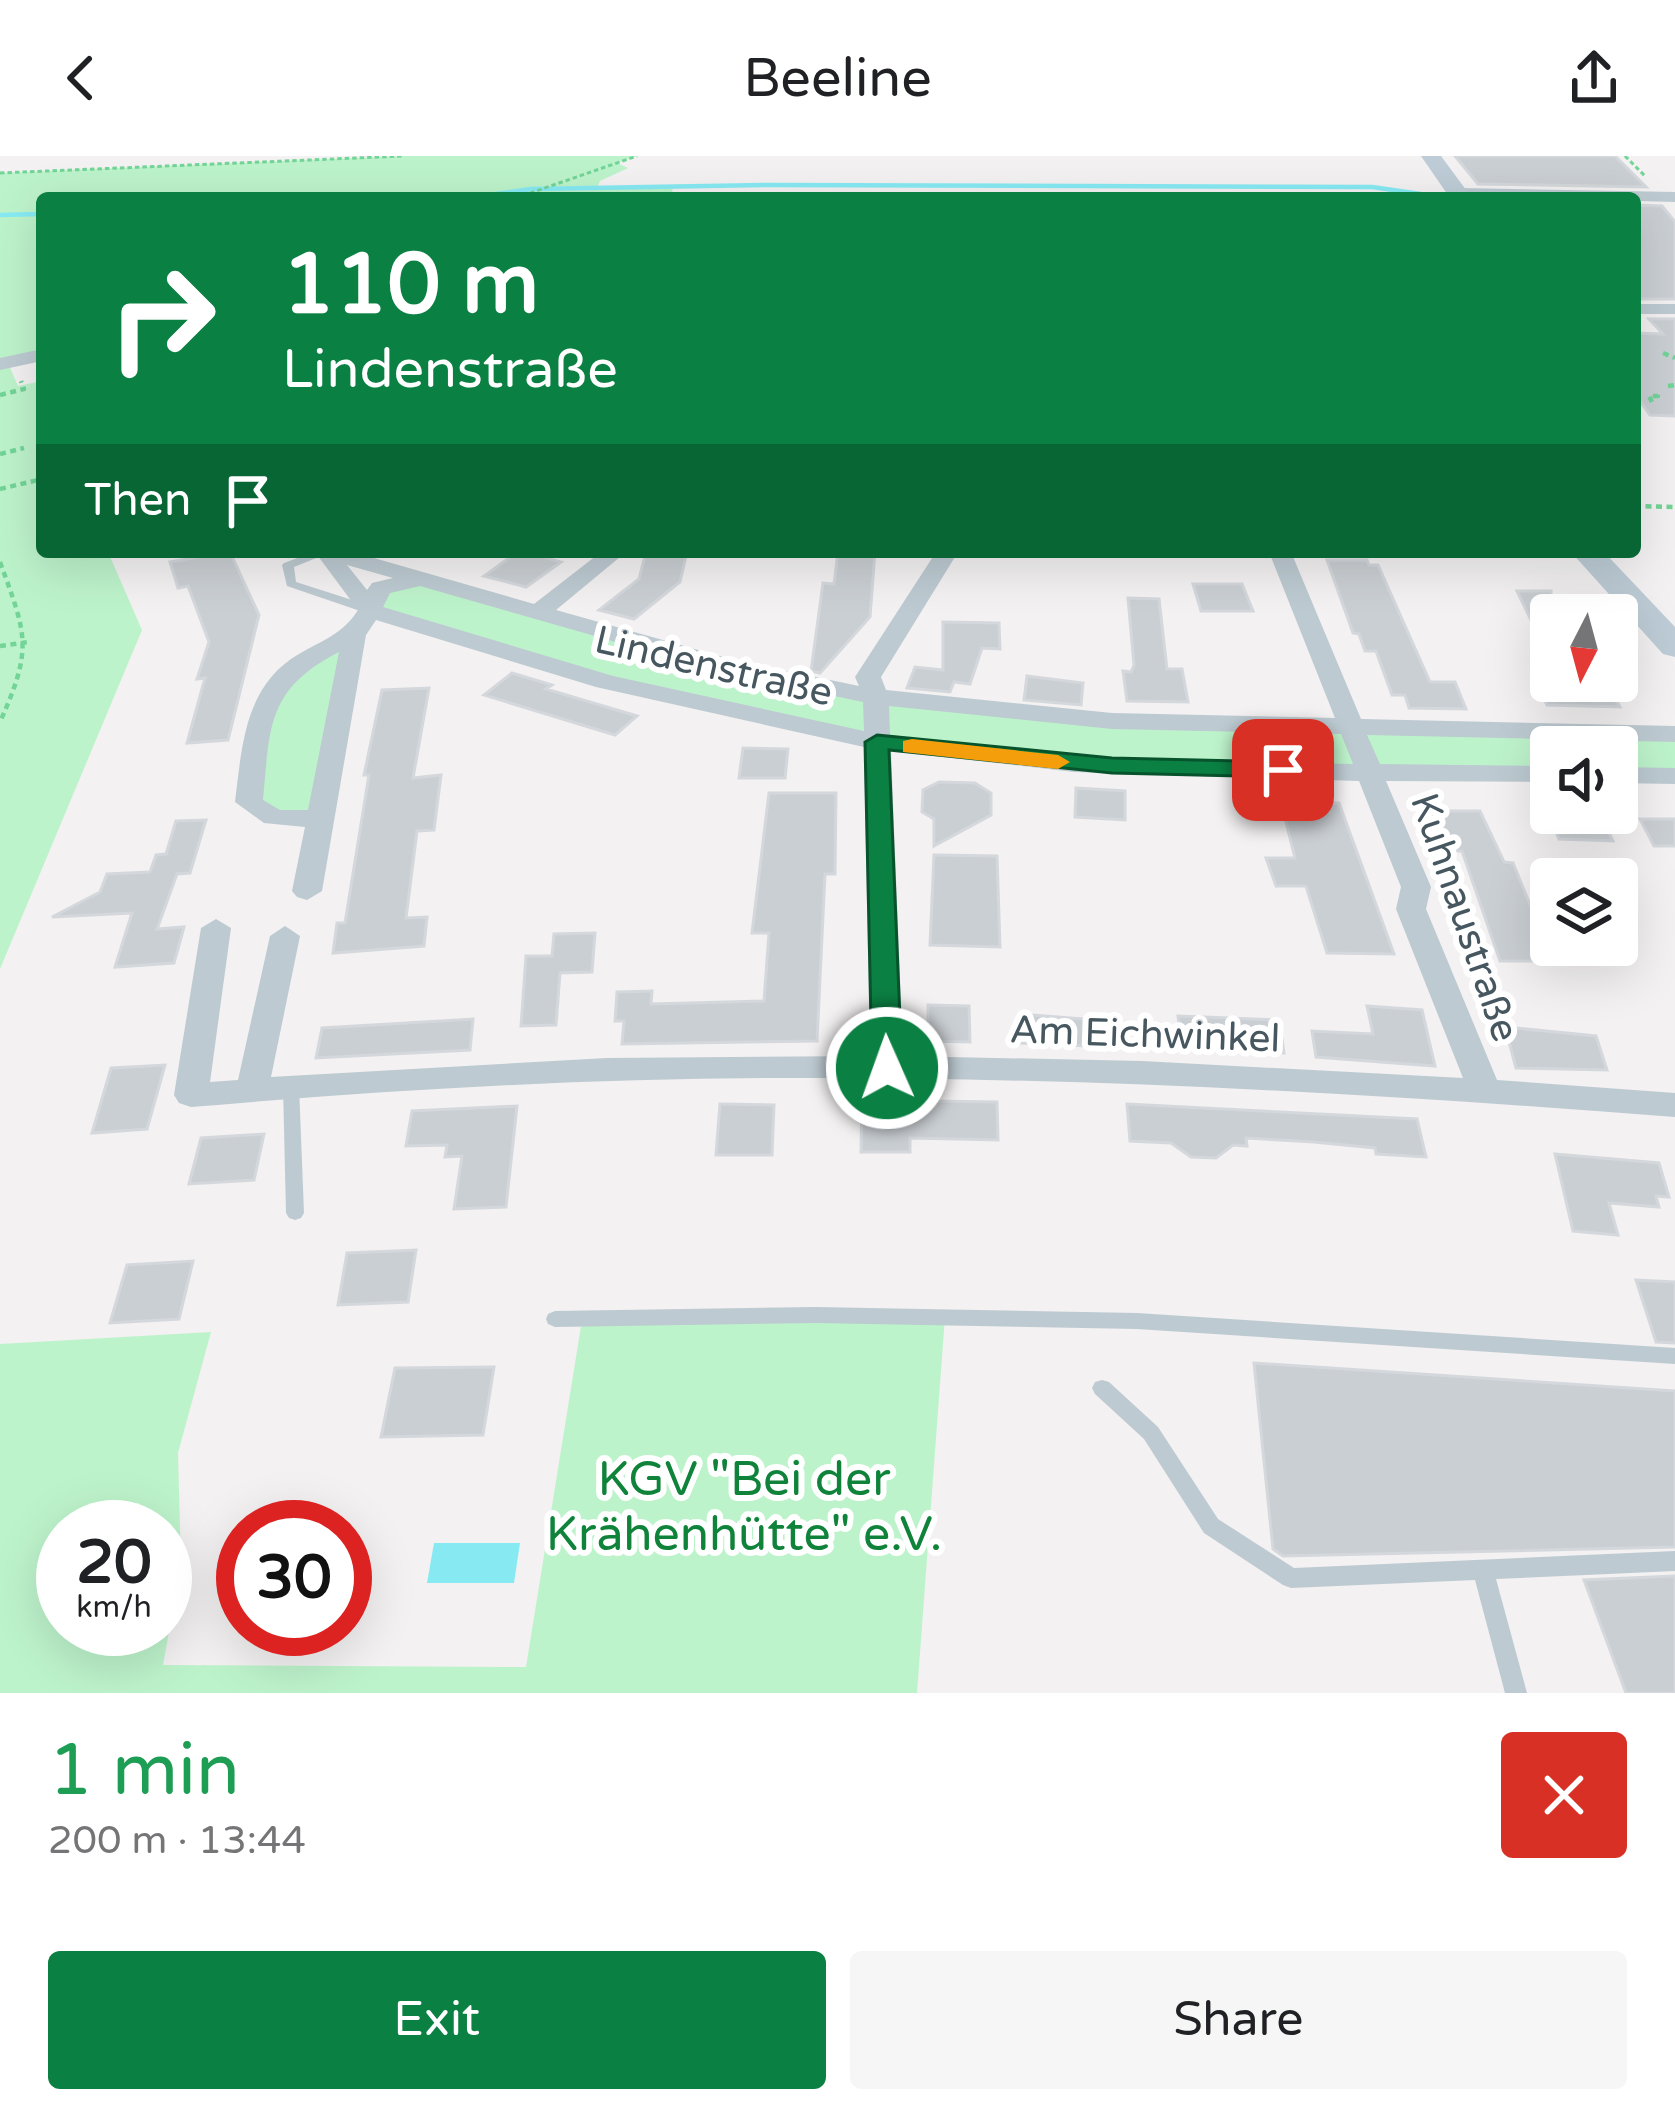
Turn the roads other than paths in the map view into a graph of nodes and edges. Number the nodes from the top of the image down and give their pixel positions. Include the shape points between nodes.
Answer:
1 (1431, 156) edge
2 (1457, 192) edge
3 (1641, 197) edge
4 (1675, 197) edge
5 (1641, 309) edge
6 (1675, 310) edge
7 (36, 356) edge
8 (0, 364) edge
9 (308, 558) edge
10 (331, 558) edge
11 (348, 558) edge
12 (607, 558) edge
13 (943, 558) edge
14 (1282, 558) edge
15 (1593, 558) edge
16 (425, 579) junction
17 (370, 610) junction
18 (538, 612) junction
19 (354, 634) junction
20 (1675, 647) edge
21 (876, 697) junction
22 (1352, 728) junction
23 (1675, 734) edge
24 (877, 742) junction
25 (1370, 771) junction
26 (1530, 774) edge
27 (1638, 776) edge
28 (1675, 776) edge
29 (321, 817) junction
30 (307, 891) dead end
31 (216, 928) dead end
32 (285, 936) dead end
33 (887, 1068) junction
34 (291, 1086) junction
35 (252, 1090) junction
36 (1484, 1090) junction
37 (1675, 1105) edge
38 (295, 1213) dead end
39 (555, 1319) dead end
40 (1675, 1356) edge
41 (1102, 1388) dead end
42 (1675, 1561) edge
43 (1483, 1570) junction
44 (1516, 1693) edge

1 - 2 main road
3 - 4 street
5 - 6 street
7 - 8 street
9 - 17 lane via 288,565 291,584
10 - 17 street
11 - 16 street, Lindenstraße
12 - 18 street, Lindenstraße
13 - 21 street via 868,676
14 - 22 street, Kuhnaustraße
15 - 20 main road
16 - 17 street via 380,588
16 - 18 street, Lindenstraße
17 - 19 street
17 - 24 street, Lindenstraße via 734,715
18 - 21 street, Lindenstraße via 730,667
19 - 29 street
19 - 29 street via 272,690 254,764 249,802 260,815
21 - 22 street, Lindenstraße via 1112,721
21 - 24 street
22 - 23 street, Lindenstraße
22 - 25 street, Kuhnaustraße
24 - 25 street, Lindenstraße via 1112,766
24 - 33 street
25 - 26 street, Lindenstraße
25 - 36 street, Kuhnaustraße via 1416,887 1411,908
27 - 28 street
29 - 30 street
31 - 35 street, Am Eichwinkel via 191,1096
32 - 35 street
33 - 34 street, Am Eichwinkel
33 - 36 street, Am Eichwinkel
34 - 35 street, Am Eichwinkel
34 - 38 lane
36 - 37 street, Am Eichwinkel
39 - 40 lane via 1137,1321
41 - 43 lane via 1151,1433 1211,1526 1291,1578
42 - 43 lane
43 - 44 lane

